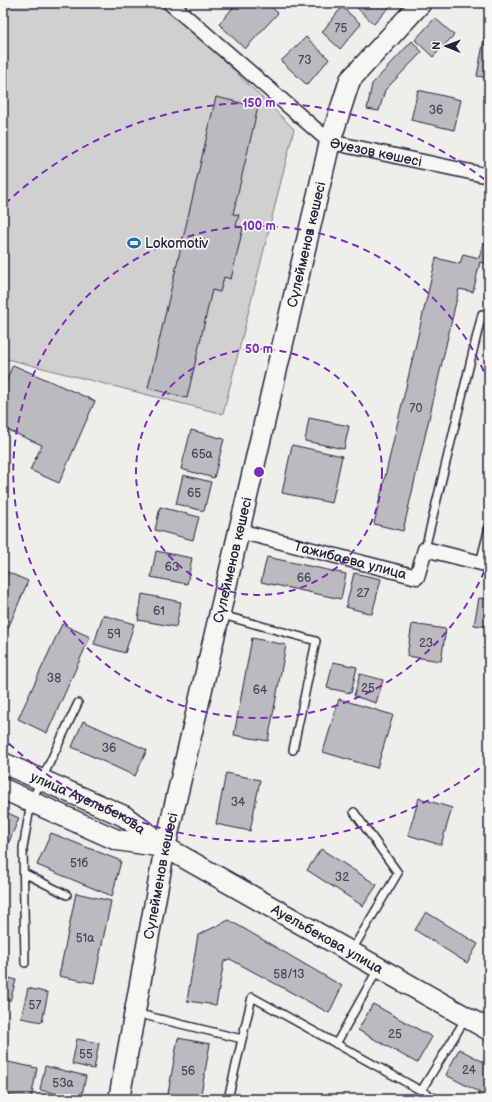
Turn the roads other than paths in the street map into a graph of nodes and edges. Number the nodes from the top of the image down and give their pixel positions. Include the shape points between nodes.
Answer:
1 (170, 3) edge
2 (421, 3) edge
3 (330, 142) junction
4 (489, 176) edge
5 (489, 315) edge
6 (489, 527) edge
7 (239, 531) junction
8 (425, 550) junction
9 (484, 564) edge
10 (220, 614) junction
11 (78, 703) dead end
12 (293, 750) dead end
13 (3, 763) edge
14 (42, 780) junction
15 (3, 789) edge
16 (31, 802) junction
17 (354, 812) dead end
18 (165, 847) junction
19 (24, 873) junction
20 (67, 895) dead end
21 (351, 952) junction
22 (24, 962) dead end
23 (378, 968) junction
24 (134, 1013) junction
25 (466, 1018) junction
26 (489, 1030) edge
27 (242, 1039) junction
28 (336, 1044) junction
29 (421, 1091) junction
30 (119, 1099) edge
31 (228, 1099) edge
32 (436, 1099) edge

1 - 3 street, Әуезов көшесі
2 - 3 main road, Сүлейменов көшесі via 350,80
3 - 4 street, Әуезов көшесі
3 - 7 main road, Сүлейменов көшесі
5 - 8 lane via 482,314
6 - 9 lane
7 - 8 street, Тажибаева улица via 417,577
7 - 10 main road, Сүлейменов көшесі
8 - 9 street
10 - 12 lane via 316,641
10 - 18 main road, Сүлейменов көшесі
11 - 14 lane
13 - 14 main road, улица Ауельбекова
14 - 16 lane
14 - 18 main road, улица Ауельбекова via 124,816
15 - 16 main road, улица Ауельбекова
16 - 18 main road, улица Ауельбекова via 117,840
16 - 19 lane via 23,848
17 - 21 lane via 398,873
18 - 21 main road, Ауельбекова улица
18 - 24 main road, Сүлейменов көшесі
19 - 20 lane
19 - 22 lane
21 - 23 main road, Ауельбекова улица
23 - 25 main road, Ауельбекова улица
23 - 28 lane
24 - 27 lane
24 - 30 main road, Сүлейменов көшесі
25 - 26 main road, Ауельбекова улица
25 - 29 lane
27 - 28 lane via 252,997
27 - 31 lane
28 - 29 lane
29 - 32 lane

